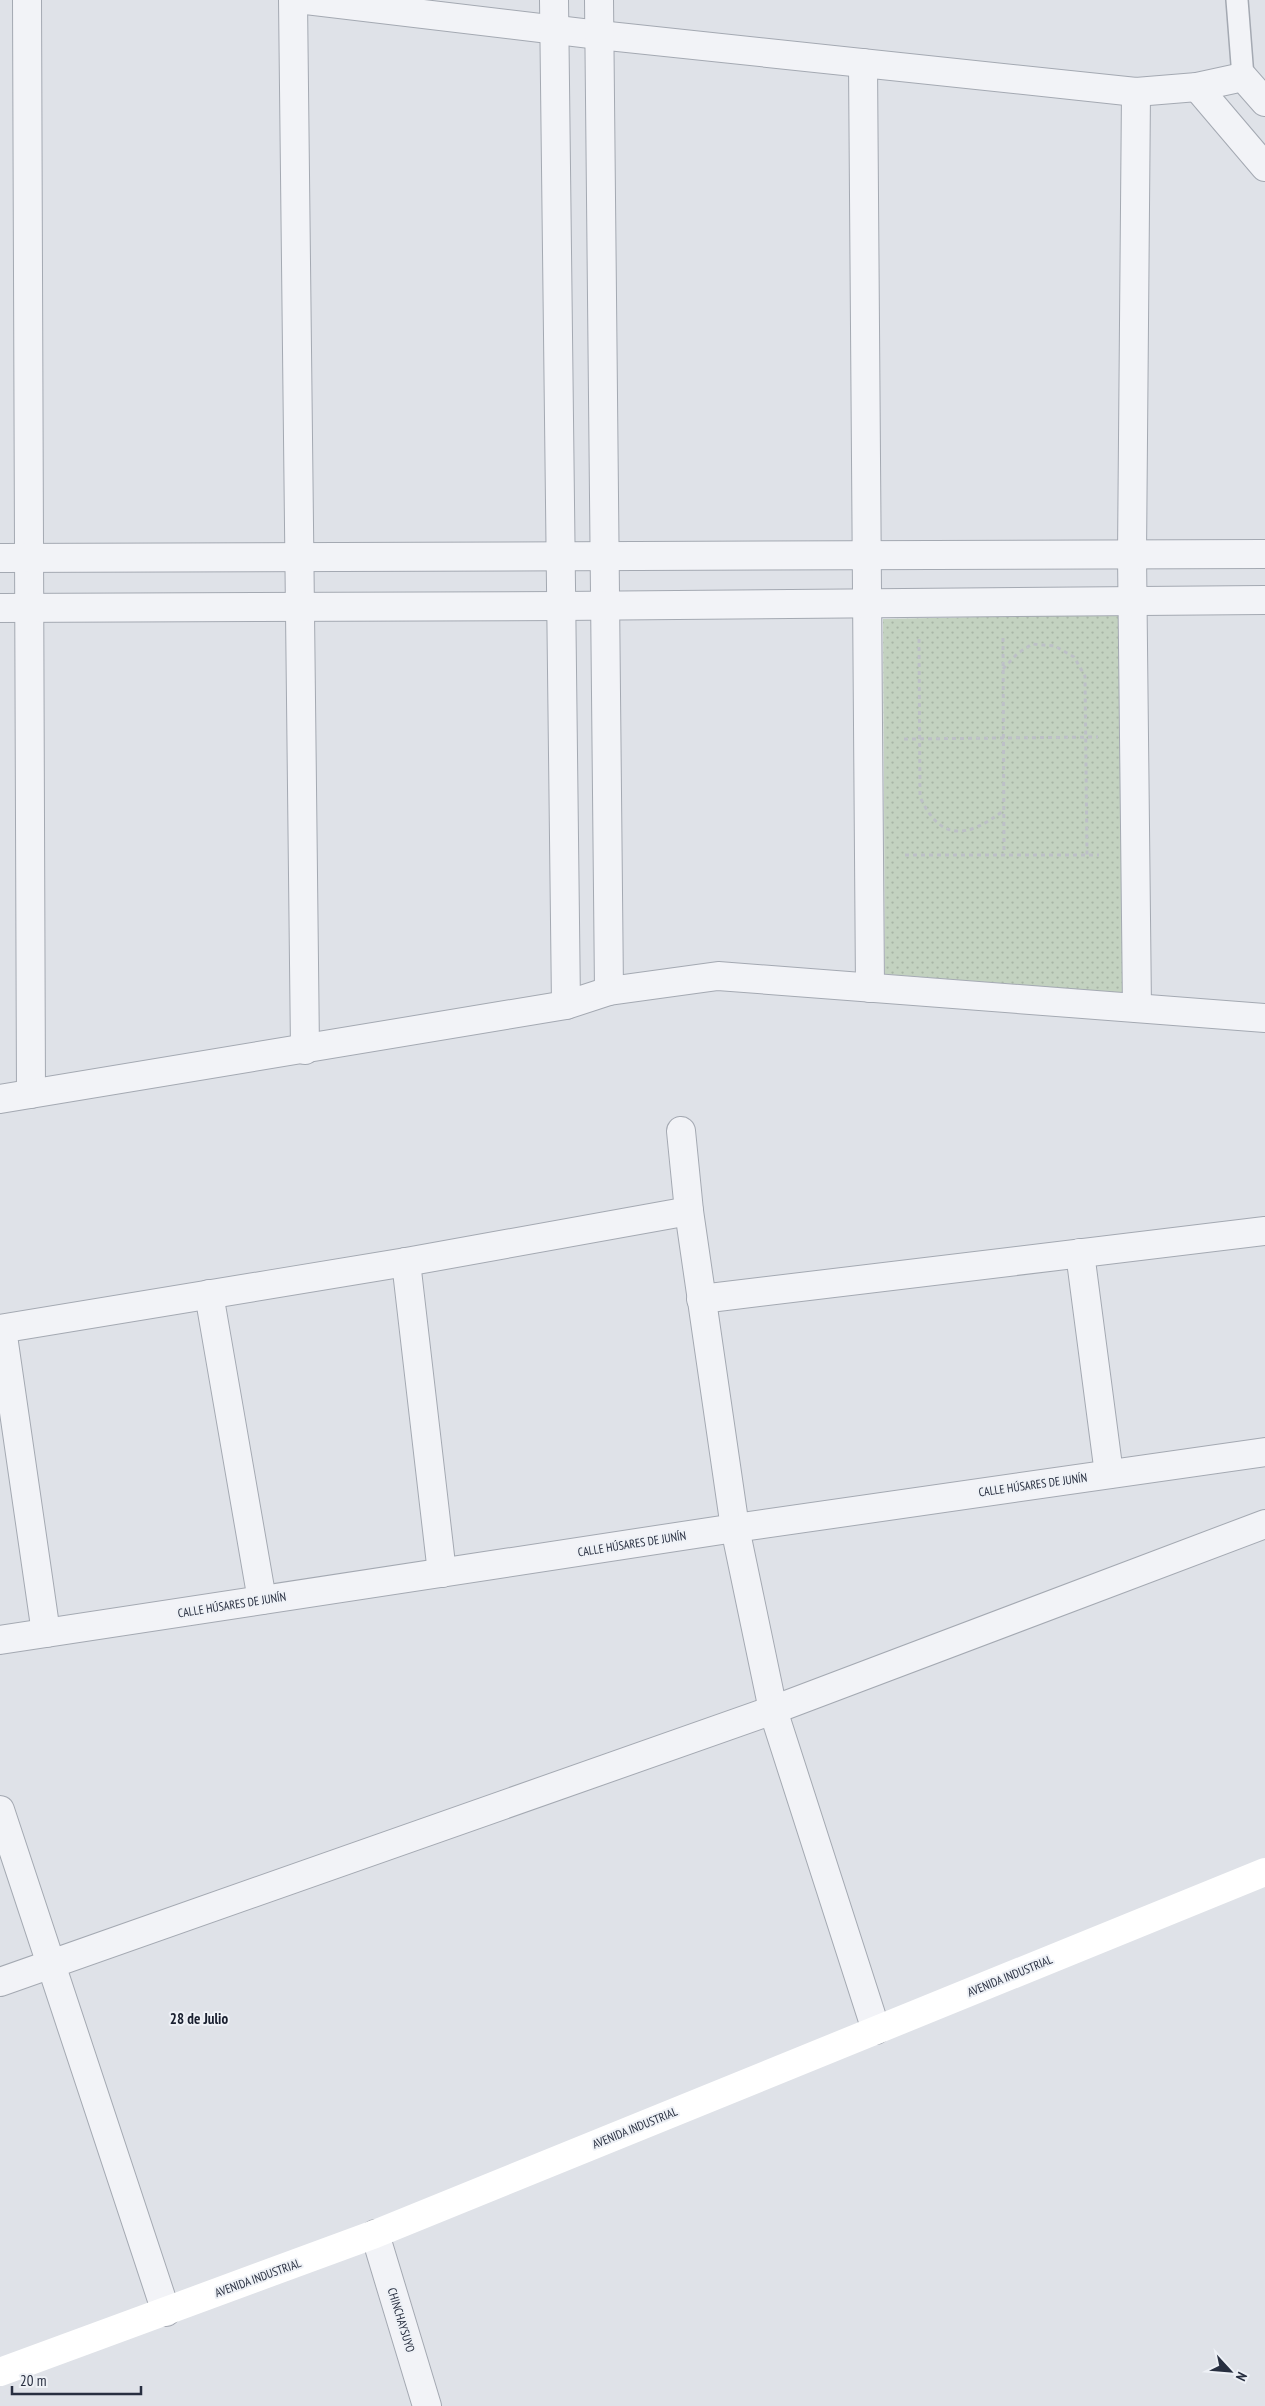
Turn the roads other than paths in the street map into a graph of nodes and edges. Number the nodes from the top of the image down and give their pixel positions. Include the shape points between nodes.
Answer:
1 (27, 0) edge
2 (293, 0) edge
3 (306, 0) edge
4 (554, 0) edge
5 (598, 0) edge
6 (1237, 0) edge
7 (555, 30) junction
8 (599, 36) junction
9 (864, 63) junction
10 (1243, 76) junction
11 (1197, 88) junction
12 (1136, 92) junction
13 (1265, 102) edge
14 (1265, 167) edge
15 (1265, 554) edge
16 (1132, 555) junction
17 (866, 556) junction
18 (299, 557) junction
19 (561, 557) junction
20 (604, 557) junction
21 (0, 558) edge
22 (29, 558) junction
23 (1265, 600) edge
24 (1133, 601) junction
25 (866, 604) junction
26 (561, 606) junction
27 (604, 606) junction
28 (300, 607) junction
29 (0, 608) edge
30 (29, 608) junction
31 (870, 988) junction
32 (609, 991) junction
33 (566, 1006) junction
34 (1137, 1008) junction
35 (1265, 1018) edge
36 (305, 1050) junction
37 (31, 1094) junction
38 (0, 1099) edge
39 (681, 1131) dead end
40 (688, 1211) junction
41 (1265, 1232) edge
42 (1080, 1253) junction
43 (406, 1262) junction
44 (209, 1294) junction
45 (701, 1299) junction
46 (1, 1329) edge
47 (1265, 1452) edge
48 (1110, 1474) junction
49 (1265, 1524) edge
50 (735, 1528) junction
51 (442, 1573) junction
52 (262, 1600) junction
53 (46, 1633) junction
54 (0, 1640) edge
55 (773, 1710) junction
56 (0, 1810) edge
57 (1265, 1872) edge
58 (51, 1964) junction
59 (0, 1982) edge
60 (876, 2030) junction
61 (375, 2234) junction
62 (166, 2312) junction
63 (0, 2372) edge
64 (427, 2406) edge

1 - 22 street
2 - 18 street
3 - 7 street
4 - 7 street
5 - 8 street
6 - 10 lane
7 - 8 street
7 - 19 street
8 - 9 street
8 - 20 street
9 - 12 street
9 - 17 street
10 - 11 street
10 - 13 street
11 - 12 street
11 - 14 street
12 - 16 street
15 - 16 street
16 - 17 street
16 - 24 street
17 - 20 street
17 - 25 street
18 - 19 street
18 - 22 street
18 - 28 street
19 - 20 street
19 - 26 street
20 - 27 street
21 - 22 street
22 - 30 street
23 - 24 street
24 - 25 street
24 - 34 street
25 - 27 street
25 - 31 street
26 - 27 street
26 - 28 street
26 - 33 street
27 - 32 street
28 - 30 street
28 - 36 street
29 - 30 street
30 - 37 street
31 - 32 street via 718,976
31 - 34 street
32 - 33 street
33 - 36 street
34 - 35 street
36 - 37 street
37 - 38 street
39 - 40 street
40 - 43 street
40 - 45 street
41 - 42 street
42 - 45 street
42 - 48 street
43 - 44 street
43 - 51 street
44 - 46 street
44 - 52 street
45 - 50 street
46 - 53 street
47 - 48 street, CALLE HÚSARES DE JUNÍN
48 - 50 street, CALLE HÚSARES DE JUNÍN
49 - 55 street
50 - 51 street, CALLE HÚSARES DE JUNÍN
50 - 55 street
51 - 52 street, CALLE HÚSARES DE JUNÍN
52 - 53 street, CALLE HÚSARES DE JUNÍN
53 - 54 street, CALLE HÚSARES DE JUNÍN
55 - 58 street
55 - 60 street
56 - 58 street
57 - 60 main road, AVENIDA INDUSTRIAL
58 - 59 street
58 - 62 street
60 - 61 main road, AVENIDA INDUSTRIAL
61 - 62 main road, AVENIDA INDUSTRIAL
61 - 64 street, CHINCHAYSUYO
62 - 63 main road, AVENIDA INDUSTRIAL

